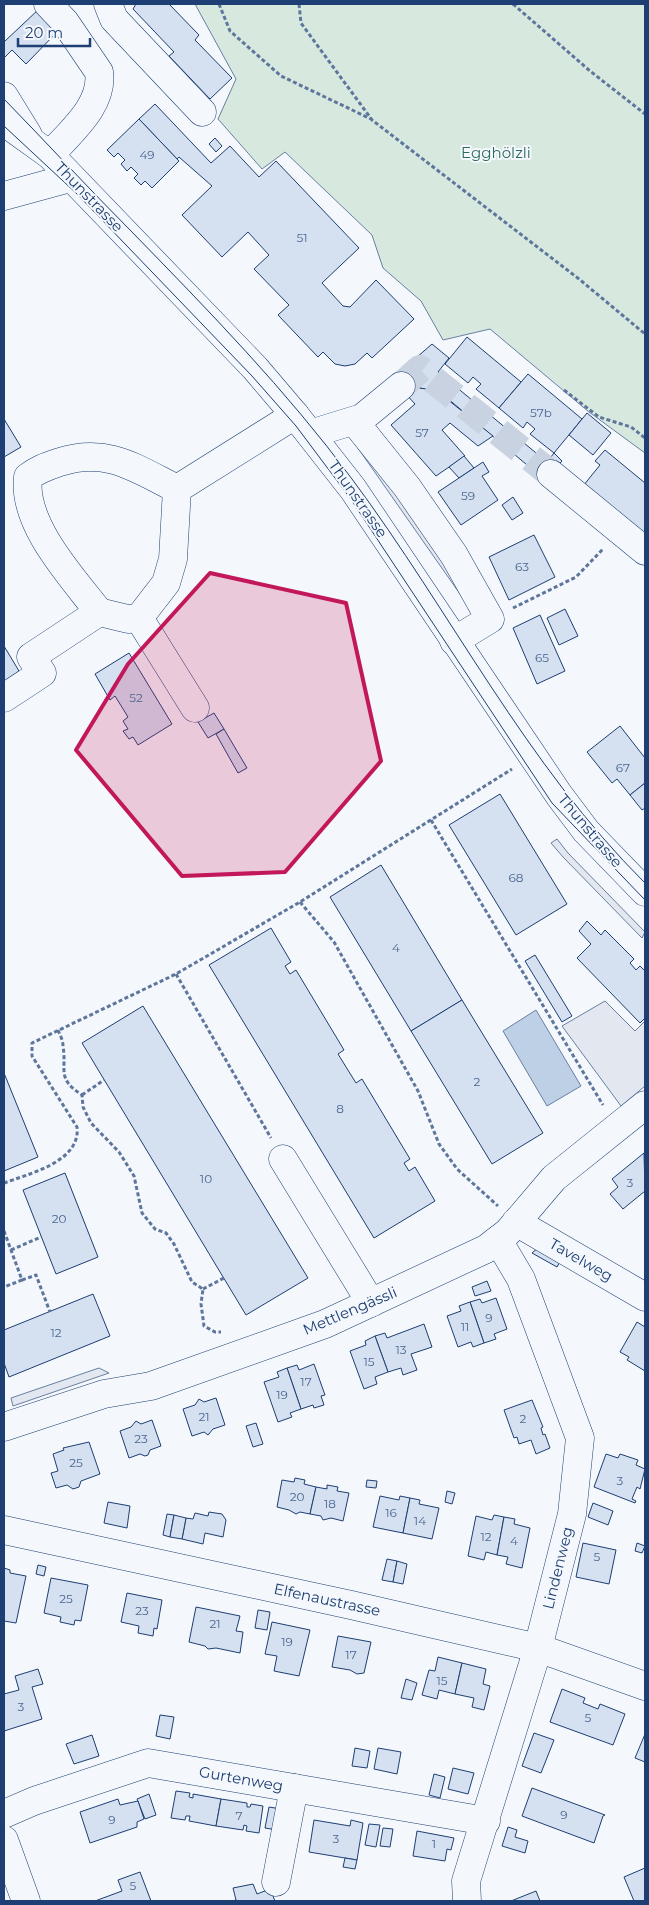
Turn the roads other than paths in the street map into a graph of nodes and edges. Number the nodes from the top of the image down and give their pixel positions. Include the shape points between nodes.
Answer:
1 (48, 4) edge
2 (108, 4) edge
3 (4, 96) edge
4 (202, 112) dead end
5 (4, 122) edge
6 (40, 147) junction
7 (70, 178) junction
8 (4, 196) edge
9 (401, 386) tunnel mouth
10 (354, 421) junction
11 (303, 424) junction
12 (551, 474) tunnel mouth
13 (177, 489) junction
14 (645, 551) edge
15 (100, 612) junction
16 (139, 618) junction
17 (454, 641) junction
18 (4, 698) edge
19 (195, 708) dead end
20 (645, 892) edge
21 (644, 1107) edge
22 (283, 1159) road end
23 (507, 1231) junction
24 (645, 1298) edge
25 (371, 1303) junction
26 (4, 1427) edge
27 (4, 1530) edge
28 (538, 1648) junction
29 (645, 1686) edge
30 (294, 1788) junction
31 (4, 1814) edge
32 (486, 1821) junction
33 (4, 1840) edge
34 (276, 1882) dead end
35 (26, 1901) edge
36 (467, 1901) edge

1 - 6 street via 65,22 99,72 100,80 95,102
2 - 4 street via 114,18
3 - 6 street, Thunstrasse
5 - 6 street, Thunstrasse
6 - 7 street, Thunstrasse
7 - 8 street
7 - 11 street, Thunstrasse via 255,368
9 - 10 street
10 - 11 street
10 - 17 street via 407,487 454,555 490,619
11 - 13 street
11 - 17 street, Thunstrasse via 353,489
12 - 14 street
13 - 15 street via 112,458 92,455 37,469 28,477 32,511 59,560
13 - 16 street via 173,559 166,583
15 - 16 street via 128,619
15 - 18 street via 31,657 42,674
16 - 19 street
17 - 20 street, Thunstrasse via 586,831
21 - 23 street, Mettlengässli via 554,1178
22 - 25 street
23 - 24 street, Tavelweg
23 - 25 street, Mettlengässli via 486,1249
23 - 28 street, Lindenweg via 521,1279 580,1438 572,1514
25 - 26 street, Mettlengässli via 334,1321 151,1386 104,1394
27 - 28 street, Elfenaustrasse
28 - 29 street, Elfenaustrasse
28 - 32 street, Lindenweg
30 - 31 street, Gurtenweg via 148,1763
30 - 32 street, Gurtenweg
30 - 34 street
32 - 36 street, Lindenweg via 466,1881
33 - 35 street

